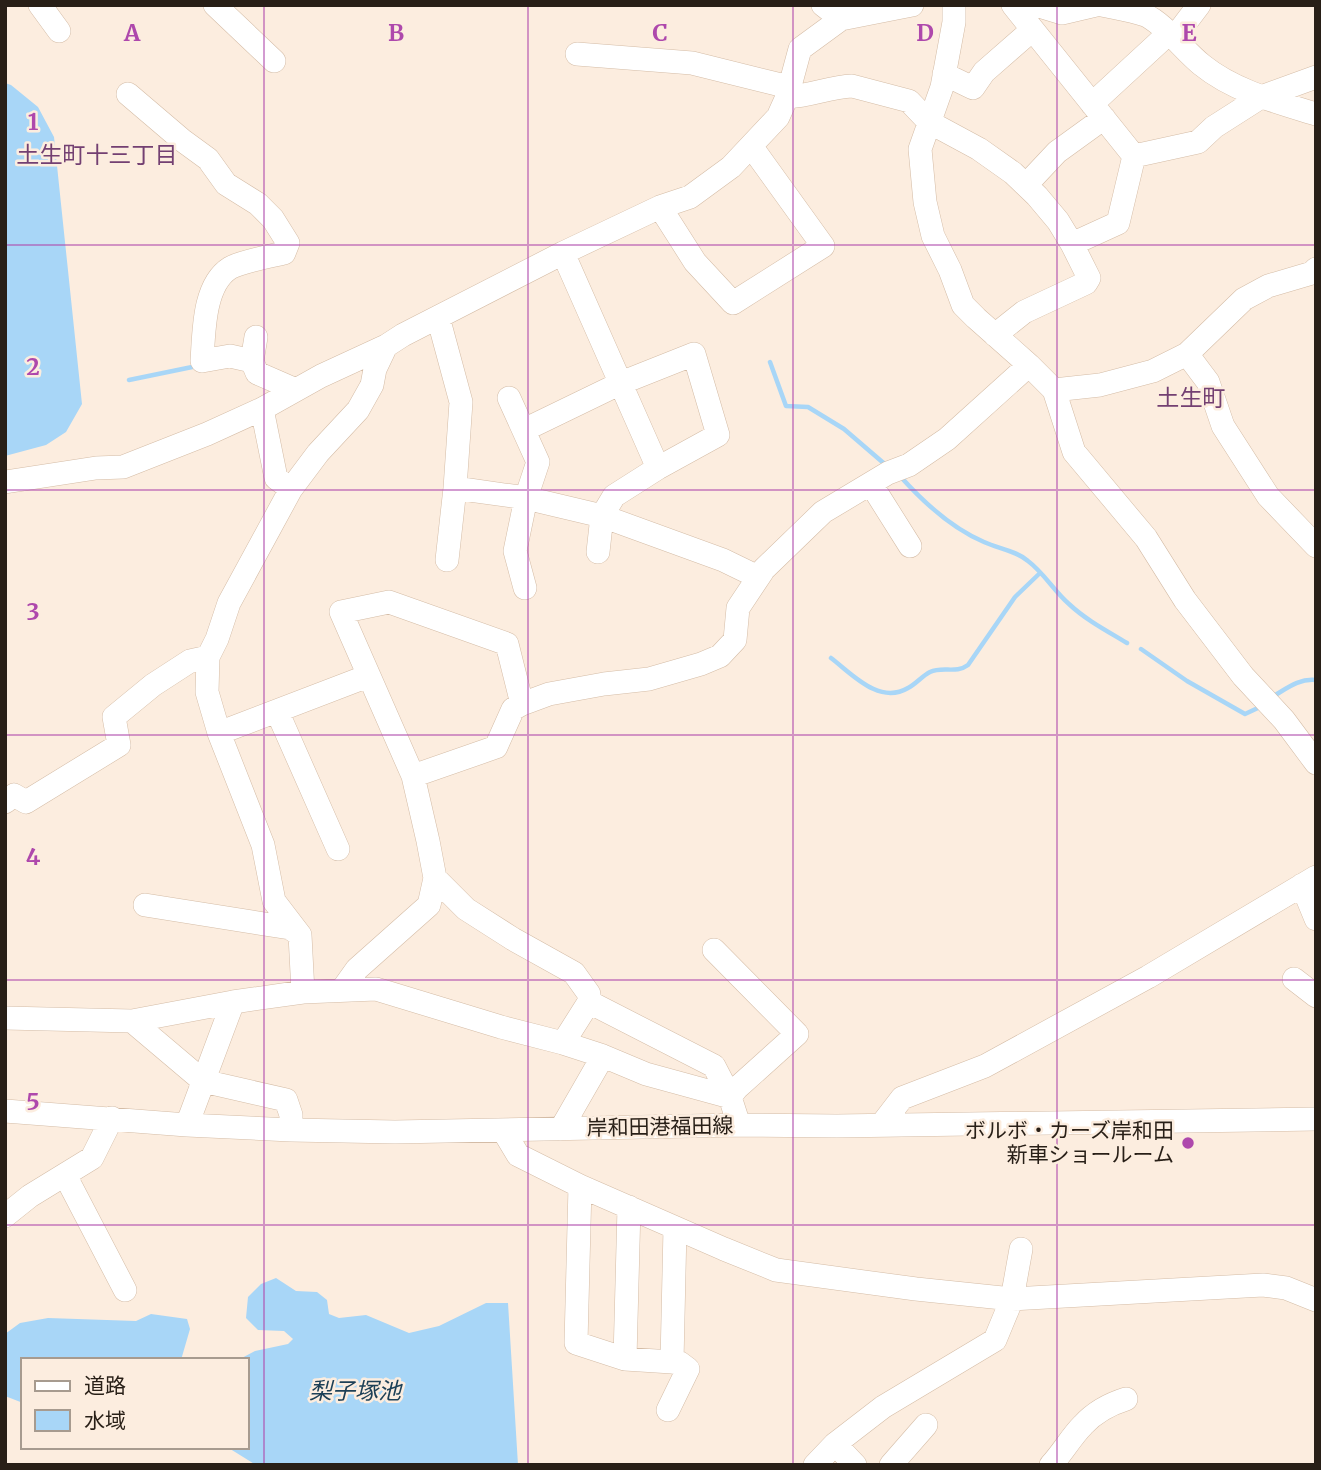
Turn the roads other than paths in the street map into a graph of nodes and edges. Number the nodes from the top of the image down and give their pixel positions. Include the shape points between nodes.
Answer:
1 (40, 5) edge
2 (912, 5) edge
3 (954, 5) edge
4 (1013, 5) edge
5 (1036, 5) edge
6 (1096, 5) edge
7 (1102, 5) edge
8 (1199, 5) edge
9 (218, 6) edge
10 (1149, 10) edge
11 (832, 12) edge
12 (1032, 30) junction
13 (59, 31) dead end
14 (1172, 36) junction
15 (577, 54) dead end
16 (274, 61) dead end
17 (944, 74) junction
18 (1316, 77) edge
19 (788, 92) junction
20 (128, 94) dead end
21 (1261, 97) junction
22 (1098, 111) junction
23 (1316, 114) edge
24 (929, 122) junction
25 (751, 146) junction
26 (1134, 156) junction
27 (1026, 185) junction
28 (660, 207) junction
29 (1072, 244) junction
30 (563, 253) junction
31 (1316, 269) edge
32 (438, 317) junction
33 (995, 335) junction
34 (256, 337) dead end
35 (386, 346) junction
36 (1187, 354) junction
37 (252, 360) junction
38 (1028, 365) junction
39 (621, 383) junction
40 (296, 390) junction
41 (1054, 390) junction
42 (509, 398) dead end
43 (262, 409) junction
44 (524, 430) junction
45 (658, 468) junction
46 (5, 482) edge
47 (870, 484) junction
48 (455, 488) junction
49 (291, 489) junction
50 (526, 498) junction
51 (602, 516) junction
52 (1316, 546) edge
53 (908, 547) dead end
54 (598, 552) dead end
55 (447, 560) dead end
56 (758, 577) junction
57 (525, 588) dead end
58 (208, 657) junction
59 (368, 676) junction
60 (522, 704) junction
61 (277, 711) junction
62 (219, 733) junction
63 (1316, 763) edge
64 (412, 776) junction
65 (5, 802) edge
66 (338, 849) dead end
67 (435, 878) junction
68 (1309, 881) edge
69 (145, 905) dead end
70 (1316, 919) edge
71 (300, 935) junction
72 (714, 950) dead end
73 (1294, 979) dead end
74 (342, 990) junction
75 (303, 992) junction
76 (1316, 996) edge
77 (233, 1002) junction
78 (589, 1002) junction
79 (5, 1018) edge
80 (132, 1021) junction
81 (563, 1043) junction
82 (603, 1056) junction
83 (203, 1081) junction
84 (730, 1097) junction
85 (5, 1111) edge
86 (112, 1118) junction
87 (1316, 1119) edge
88 (882, 1124) junction
89 (187, 1125) junction
90 (739, 1125) junction
91 (561, 1129) junction
92 (291, 1130) junction
93 (503, 1130) junction
94 (65, 1175) junction
95 (580, 1186) junction
96 (629, 1207) junction
97 (5, 1216) edge
98 (675, 1228) junction
99 (1021, 1249) dead end
100 (125, 1290) dead end
101 (1012, 1298) junction
102 (1316, 1300) edge
103 (625, 1359) junction
104 (672, 1362) junction
105 (1126, 1399) dead end
106 (668, 1410) dead end
107 (926, 1425) dead end
108 (835, 1444) junction
109 (815, 1465) edge
110 (855, 1465) edge
111 (891, 1465) edge
112 (1051, 1465) edge

1 - 13 street
2 - 11 street
3 - 17 street
4 - 12 street
5 - 6 street via 1062,13
7 - 10 street
8 - 14 street
9 - 16 street
10 - 14 street
11 - 19 street via 800,50
12 - 17 street via 984,72 973,88
12 - 22 street
14 - 21 street via 1202,65
14 - 22 street
15 - 19 street via 692,63
17 - 24 street
18 - 21 street
19 - 24 street via 804,96 852,86 909,100
19 - 25 street via 778,117
20 - 37 street via 208,159 226,184 258,204 288,243 284,253 231,267 218,278 205,312 202,361 230,356
21 - 23 street
21 - 26 street via 1198,142
22 - 26 street
22 - 27 street
24 - 27 street via 979,149
24 - 33 street via 920,149 933,236 963,304
25 - 28 street via 690,197
25 - 28 street via 823,246 733,303 695,262
26 - 29 street via 1118,223
27 - 29 street
28 - 30 street
29 - 33 street via 1088,278 1086,283 1024,312
30 - 32 street
30 - 39 street
31 - 36 street via 1244,299
32 - 35 street
32 - 48 street via 461,402
33 - 38 street
34 - 37 street
35 - 40 street
35 - 49 street via 358,410
36 - 41 street via 1153,371 1100,385
36 - 52 street via 1208,382 1223,426 1268,496
37 - 40 street via 257,373
38 - 41 street
38 - 47 street via 947,439
39 - 44 street
39 - 45 street
39 - 45 street via 694,354 718,435
40 - 43 street
41 - 63 street via 1074,452 1146,538 1185,600 1243,676
42 - 44 street
43 - 46 street via 123,467
43 - 49 street via 276,478
44 - 50 street via 538,462
45 - 51 street via 614,496
47 - 53 street
47 - 56 street via 823,512
48 - 50 street
48 - 55 street
49 - 58 street via 229,603
50 - 51 street
50 - 57 street via 515,551
51 - 54 street
51 - 56 street
56 - 60 street via 738,608 735,640 720,656 649,679 550,694
58 - 62 street via 207,692
58 - 65 street via 190,661 114,717 119,745 26,802 14,795
59 - 60 street via 341,612 389,601 507,644
59 - 61 street
59 - 64 street
60 - 64 street via 513,709 496,747
61 - 62 street
61 - 66 street
62 - 71 street via 263,845 274,901
64 - 67 street
67 - 74 street via 429,905 357,969
67 - 78 street via 466,909 574,973 589,994
68 - 70 street
68 - 88 street via 1148,977 985,1066 902,1098
69 - 71 street via 290,928
71 - 75 street
72 - 84 street via 797,1034
73 - 76 street
74 - 75 street
74 - 81 street via 376,989
75 - 77 street
77 - 80 street
77 - 83 street
78 - 81 street
78 - 84 street via 714,1066
79 - 80 street
80 - 83 street
81 - 82 street
82 - 84 street via 646,1074
82 - 91 street
83 - 89 street
83 - 92 street via 286,1100
84 - 90 street
85 - 86 street, 岸和田港福田線
86 - 89 street, 岸和田港福田線
86 - 94 street via 92,1158
87 - 88 street, 岸和田港福田線
88 - 90 street, 岸和田港福田線
89 - 92 street, 岸和田港福田線
90 - 91 street, 岸和田港福田線
91 - 93 street, 岸和田港福田線
92 - 93 street, 岸和田港福田線
93 - 95 street via 517,1155
94 - 97 street
94 - 100 street
95 - 96 street
95 - 103 street via 576,1343
96 - 98 street
96 - 103 street
98 - 101 street via 776,1270
98 - 104 street
99 - 101 street
101 - 102 street via 1263,1285
101 - 108 street via 995,1340 883,1407
103 - 104 street
104 - 106 street via 688,1369
105 - 112 street via 1110,1404 1083,1425
107 - 111 street
108 - 109 street
108 - 110 street

